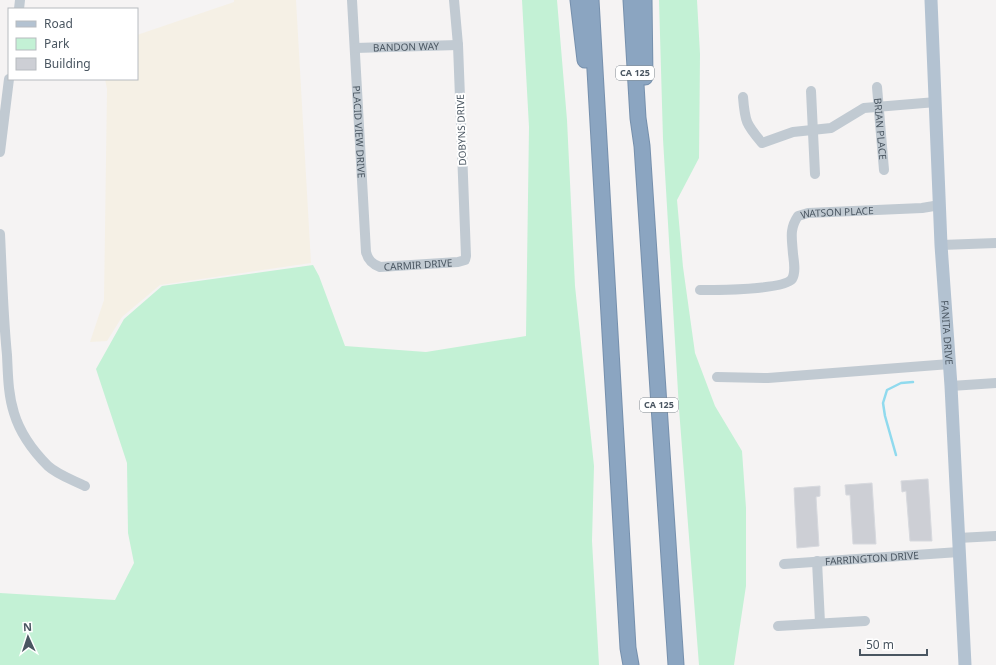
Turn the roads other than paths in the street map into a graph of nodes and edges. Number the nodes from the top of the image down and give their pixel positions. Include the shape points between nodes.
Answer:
1 (352, 0) edge
2 (454, 0) edge
3 (578, 0) edge
4 (591, 0) edge
5 (630, 0) edge
6 (644, 0) edge
7 (931, 0) edge
8 (458, 45) junction
9 (355, 48) junction
10 (10, 80) edge
11 (877, 87) dead end
12 (810, 91) dead end
13 (742, 97) dead end
14 (936, 102) junction
15 (879, 107) junction
16 (813, 130) junction
17 (642, 146) junction
18 (0, 152) edge
19 (884, 170) dead end
20 (815, 174) dead end
21 (940, 205) junction
22 (602, 208) junction
23 (0, 234) edge
24 (996, 243) edge
25 (941, 245) junction
26 (465, 260) joint
27 (371, 262) joint
28 (700, 290) dead end
29 (3, 347) edge
30 (950, 364) junction
31 (717, 377) dead end
32 (996, 383) edge
33 (951, 386) junction
34 (86, 486) dead end
35 (996, 536) edge
36 (958, 538) junction
37 (959, 552) junction
38 (817, 561) junction
39 (784, 564) dead end
40 (865, 621) dead end
41 (820, 623) junction
42 (778, 626) dead end
43 (631, 665) edge
44 (676, 665) edge
45 (965, 665) edge

1 - 9 street, PLACID VIEW DRIVE
2 - 8 street, DOBYNS DRIVE
3 - 22 highway
4 - 22 highway
5 - 17 highway, CA 125
6 - 17 highway via 646,135
7 - 14 main road, FANITA DRIVE
8 - 9 street, BANDON WAY
8 - 26 street, DOBYNS DRIVE
9 - 27 street, PLACID VIEW DRIVE via 366,252
10 - 18 street
11 - 15 street, BRIAN PLACE
12 - 16 street
13 - 16 street via 748,127 762,143 794,132
14 - 15 street
14 - 21 main road, FANITA DRIVE
15 - 16 street via 864,108 831,128
15 - 19 street, BRIAN PLACE
16 - 20 street
17 - 44 highway, CA 125
21 - 25 main road, FANITA DRIVE
21 - 28 street, WATSON PLACE via 808,213 798,216 791,231 794,270 792,279 771,287
22 - 43 highway
23 - 29 street
24 - 25 street
25 - 30 main road, FANITA DRIVE
26 - 27 street, CARMIR DRIVE via 380,267
29 - 34 street via 10,398 23,434 55,471
30 - 31 street via 768,378
30 - 33 main road, FANITA DRIVE
32 - 33 street
33 - 36 main road, FANITA DRIVE
35 - 36 street
36 - 37 main road, FANITA DRIVE
37 - 38 street, FARRINGTON DRIVE
37 - 45 main road, FANITA DRIVE
38 - 39 street, FARRINGTON DRIVE
38 - 41 street
40 - 41 street
41 - 42 street

